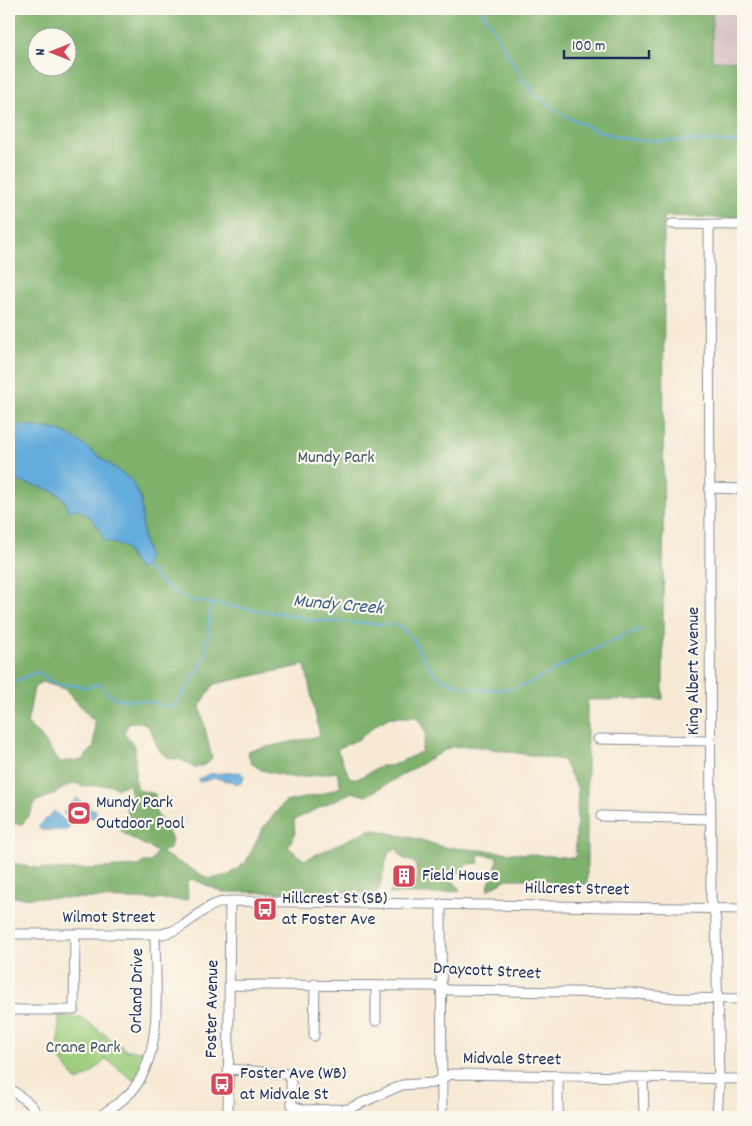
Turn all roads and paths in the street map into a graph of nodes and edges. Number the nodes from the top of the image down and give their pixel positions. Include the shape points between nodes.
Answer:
1 (672, 224) dead end
2 (709, 224) junction
3 (743, 225) edge
4 (710, 488) junction
5 (743, 489) edge
6 (598, 739) dead end
7 (710, 741) junction
8 (601, 816) dead end
9 (710, 819) junction
10 (230, 902) junction
11 (441, 904) junction
12 (715, 909) junction
13 (743, 909) edge
14 (9, 934) edge
15 (75, 934) junction
16 (155, 934) junction
17 (229, 984) junction
18 (315, 984) junction
19 (376, 986) junction
20 (442, 988) junction
21 (718, 999) junction
22 (743, 999) edge
23 (9, 1010) edge
24 (376, 1021) dead end
25 (314, 1036) dead end
26 (228, 1069) junction
27 (558, 1077) junction
28 (643, 1078) junction
29 (442, 1079) junction
30 (719, 1079) junction
31 (743, 1079) edge
32 (12, 1090) dead end
33 (40, 1117) edge
34 (98, 1117) edge
35 (228, 1117) edge
36 (442, 1117) edge
37 (558, 1117) edge
38 (644, 1117) edge
39 (717, 1117) edge

1 - 2 street
2 - 3 street
2 - 4 street, King Albert Avenue
4 - 5 street
4 - 7 street, King Albert Avenue
6 - 7 street
7 - 9 street, King Albert Avenue
8 - 9 street
9 - 12 street, King Albert Avenue via 711,899
10 - 11 street, Hillcrest Street
10 - 16 street, Wilmot Street via 207,907 178,930
10 - 17 street, Foster Avenue
11 - 12 street, Hillcrest Street
11 - 20 street
12 - 13 street, Hillcrest Street
12 - 21 street, King Albert Avenue
14 - 15 street, Wilmot Street
15 - 16 street, Wilmot Street
15 - 23 street via 74,1010
16 - 34 street, Orland Drive via 154,1029 150,1058 131,1092
17 - 18 street, Draycott Street
17 - 26 street, Foster Avenue
18 - 19 street, Draycott Street
18 - 25 street
19 - 20 street, Draycott Street
19 - 24 street
20 - 21 street, Draycott Street via 634,993
20 - 29 street
21 - 22 street, Draycott Street
21 - 30 street, King Albert Avenue
26 - 29 street, Midvale Street via 288,1074 292,1105 303,1110 348,1109 402,1085
26 - 35 street, Foster Avenue
27 - 28 street, Midvale Street
27 - 29 street, Midvale Street via 450,1074
27 - 37 street
28 - 30 street, Midvale Street
28 - 38 street
29 - 36 street
30 - 31 street, Midvale Street
30 - 39 street, King Albert Avenue
32 - 33 street

